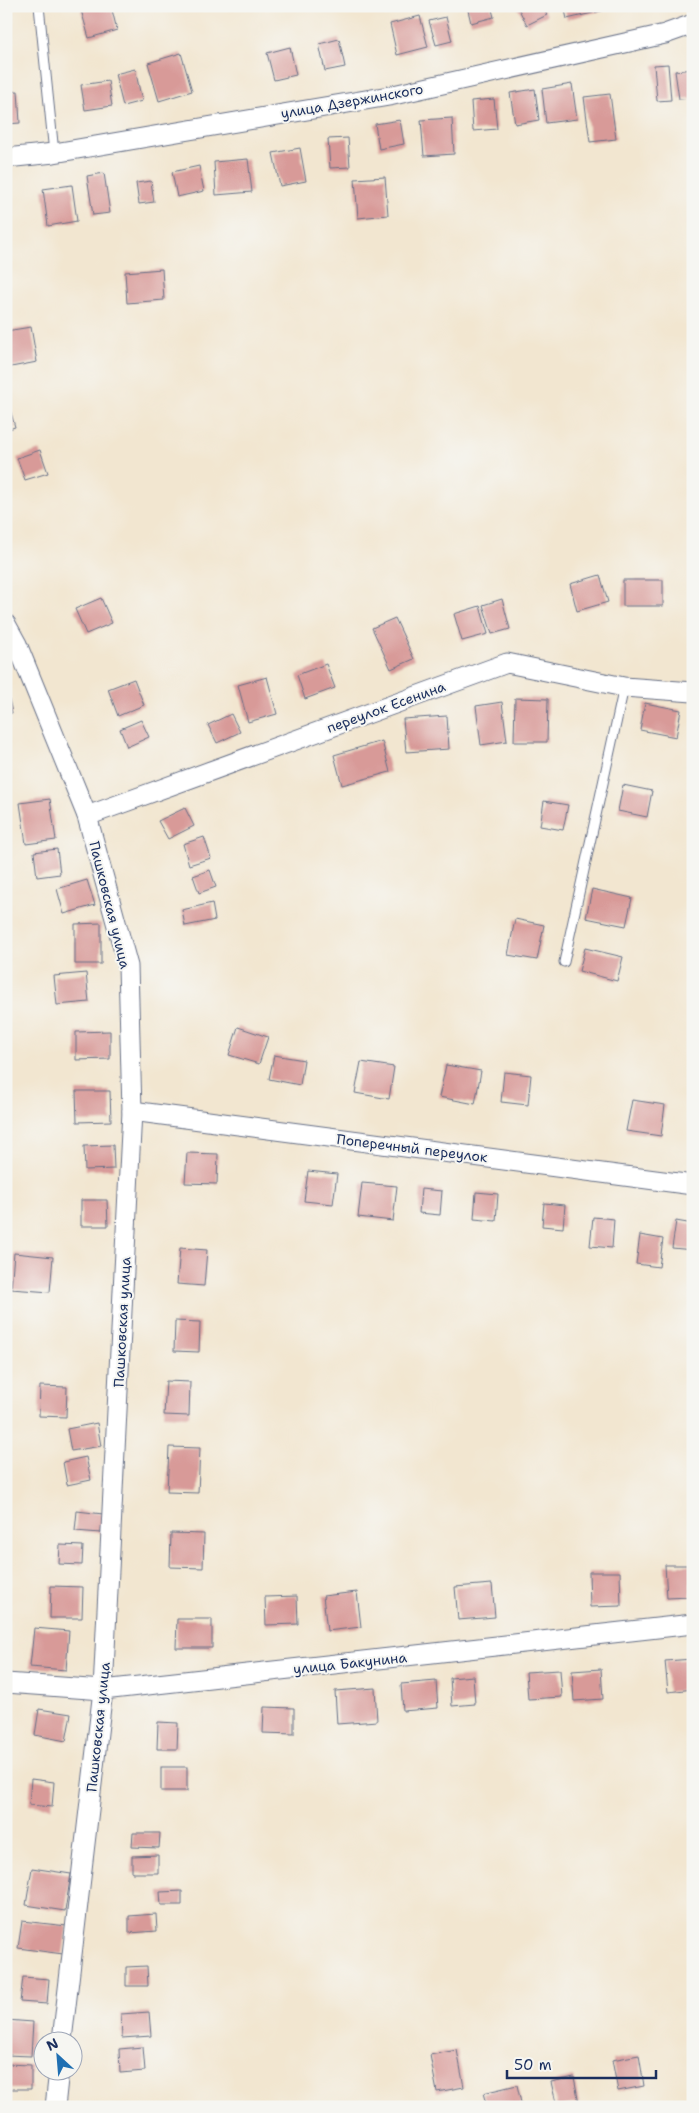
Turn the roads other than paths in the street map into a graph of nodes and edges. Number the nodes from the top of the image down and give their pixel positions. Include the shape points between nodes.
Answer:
1 (39, 6) edge
2 (693, 24) edge
3 (54, 153) junction
4 (6, 158) edge
5 (6, 624) edge
6 (11, 647) edge
7 (624, 687) junction
8 (693, 692) edge
9 (87, 816) junction
10 (564, 962) dead end
11 (132, 1112) junction
12 (693, 1185) edge
13 (693, 1624) edge
14 (6, 1683) edge
15 (103, 1690) junction
16 (63, 2030) edge
17 (58, 2080) edge
18 (55, 2107) edge

1 - 3 lane
2 - 3 street, улица Дзержинского via 665,34 389,96
3 - 4 street, улица Дзержинского
5 - 6 street, Пашковская улица
6 - 9 street, Пашковская улица
7 - 8 street, переулок Есенина
7 - 9 street, переулок Есенина via 508,663
7 - 10 lane
9 - 11 street, Пашковская улица via 128,966
11 - 12 street, Поперечный переулок
11 - 15 street, Пашковская улица
13 - 15 street, улица Бакунина
14 - 15 street, улица Бакунина
15 - 16 street, Пашковская улица
17 - 18 street

